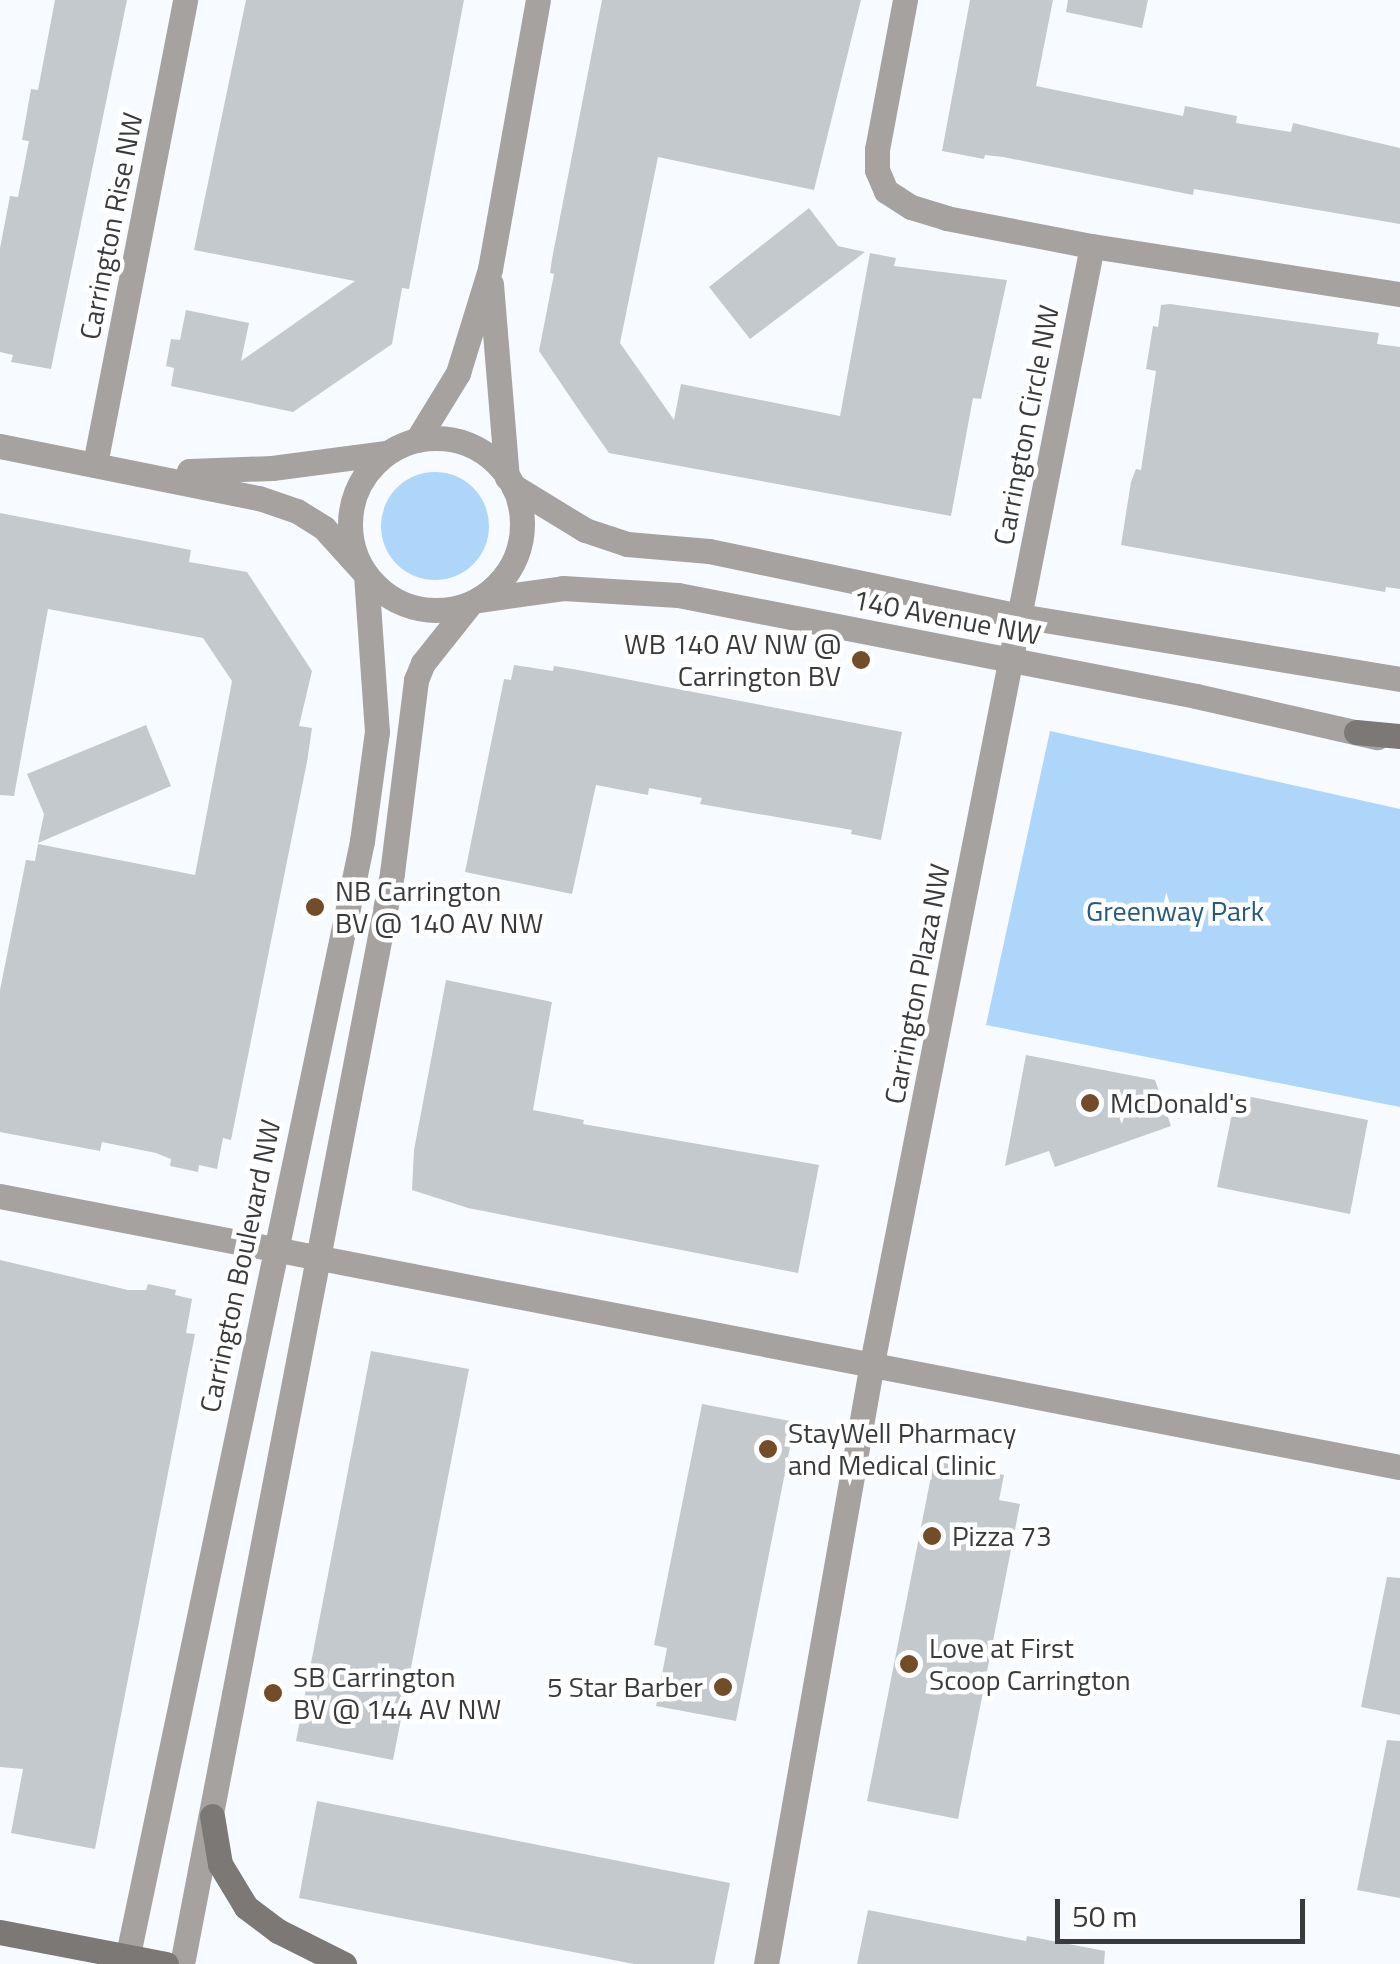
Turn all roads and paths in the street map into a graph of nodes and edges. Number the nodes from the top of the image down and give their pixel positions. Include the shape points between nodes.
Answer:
1 (185, 0) edge
2 (538, 0) edge
3 (905, 0) edge
4 (1092, 246) junction
5 (490, 269) junction
6 (1400, 294) edge
7 (417, 440) junction
8 (0, 446) edge
9 (386, 453) junction
10 (95, 464) junction
11 (124, 469) junction
12 (510, 482) junction
13 (364, 573) junction
14 (474, 602) junction
15 (1020, 616) junction
16 (1012, 660) junction
17 (1400, 678) edge
18 (1356, 732) joint
19 (1400, 739) edge
20 (0, 1196) edge
21 (273, 1252) junction
22 (318, 1260) junction
23 (872, 1363) junction
24 (1400, 1467) edge
25 (212, 1816) junction
26 (0, 1932) edge
27 (127, 1960) edge
28 (166, 1964) edge
29 (182, 1964) edge
30 (344, 1964) edge
31 (766, 1964) edge

1 - 10 street, Carrington Rise NW
2 - 5 street
3 - 4 street via 878,149 886,191 946,218
4 - 6 street
4 - 15 street, Carrington Circle NW
5 - 7 street via 458,373
5 - 12 street
7 - 9 street, 140 Avenue NW
7 - 12 street, 140 Avenue NW via 447,439 476,448
8 - 10 street, 140 Avenue NW
9 - 11 street, 140 Avenue NW via 239,470
9 - 13 street via 364,476 351,506 350,540
10 - 11 street, 140 Avenue NW
11 - 13 street, 140 Avenue NW via 297,511 324,528
12 - 14 street via 521,511 520,545 505,577
12 - 15 street, 140 Avenue NW via 584,530 614,540 710,551
13 - 14 street, 140 Avenue NW via 387,596 414,608 442,611
13 - 21 street, Carrington Boulevard NW via 377,732 372,782
14 - 16 street, 140 Avenue NW via 563,588 678,595
14 - 22 street via 416,680 392,874
15 - 16 street, Carrington Plaza NW
15 - 17 street, 140 Avenue NW
16 - 18 street, 140 Avenue NW
16 - 23 street, Carrington Plaza NW
18 - 19 main road
20 - 21 street
21 - 22 street
21 - 27 street, Carrington Boulevard NW
22 - 23 street
22 - 25 street
23 - 24 street
23 - 31 street, Carrington Plaza NW
25 - 29 street
25 - 30 main road via 220,1864 246,1907
26 - 27 main road
27 - 28 main road

